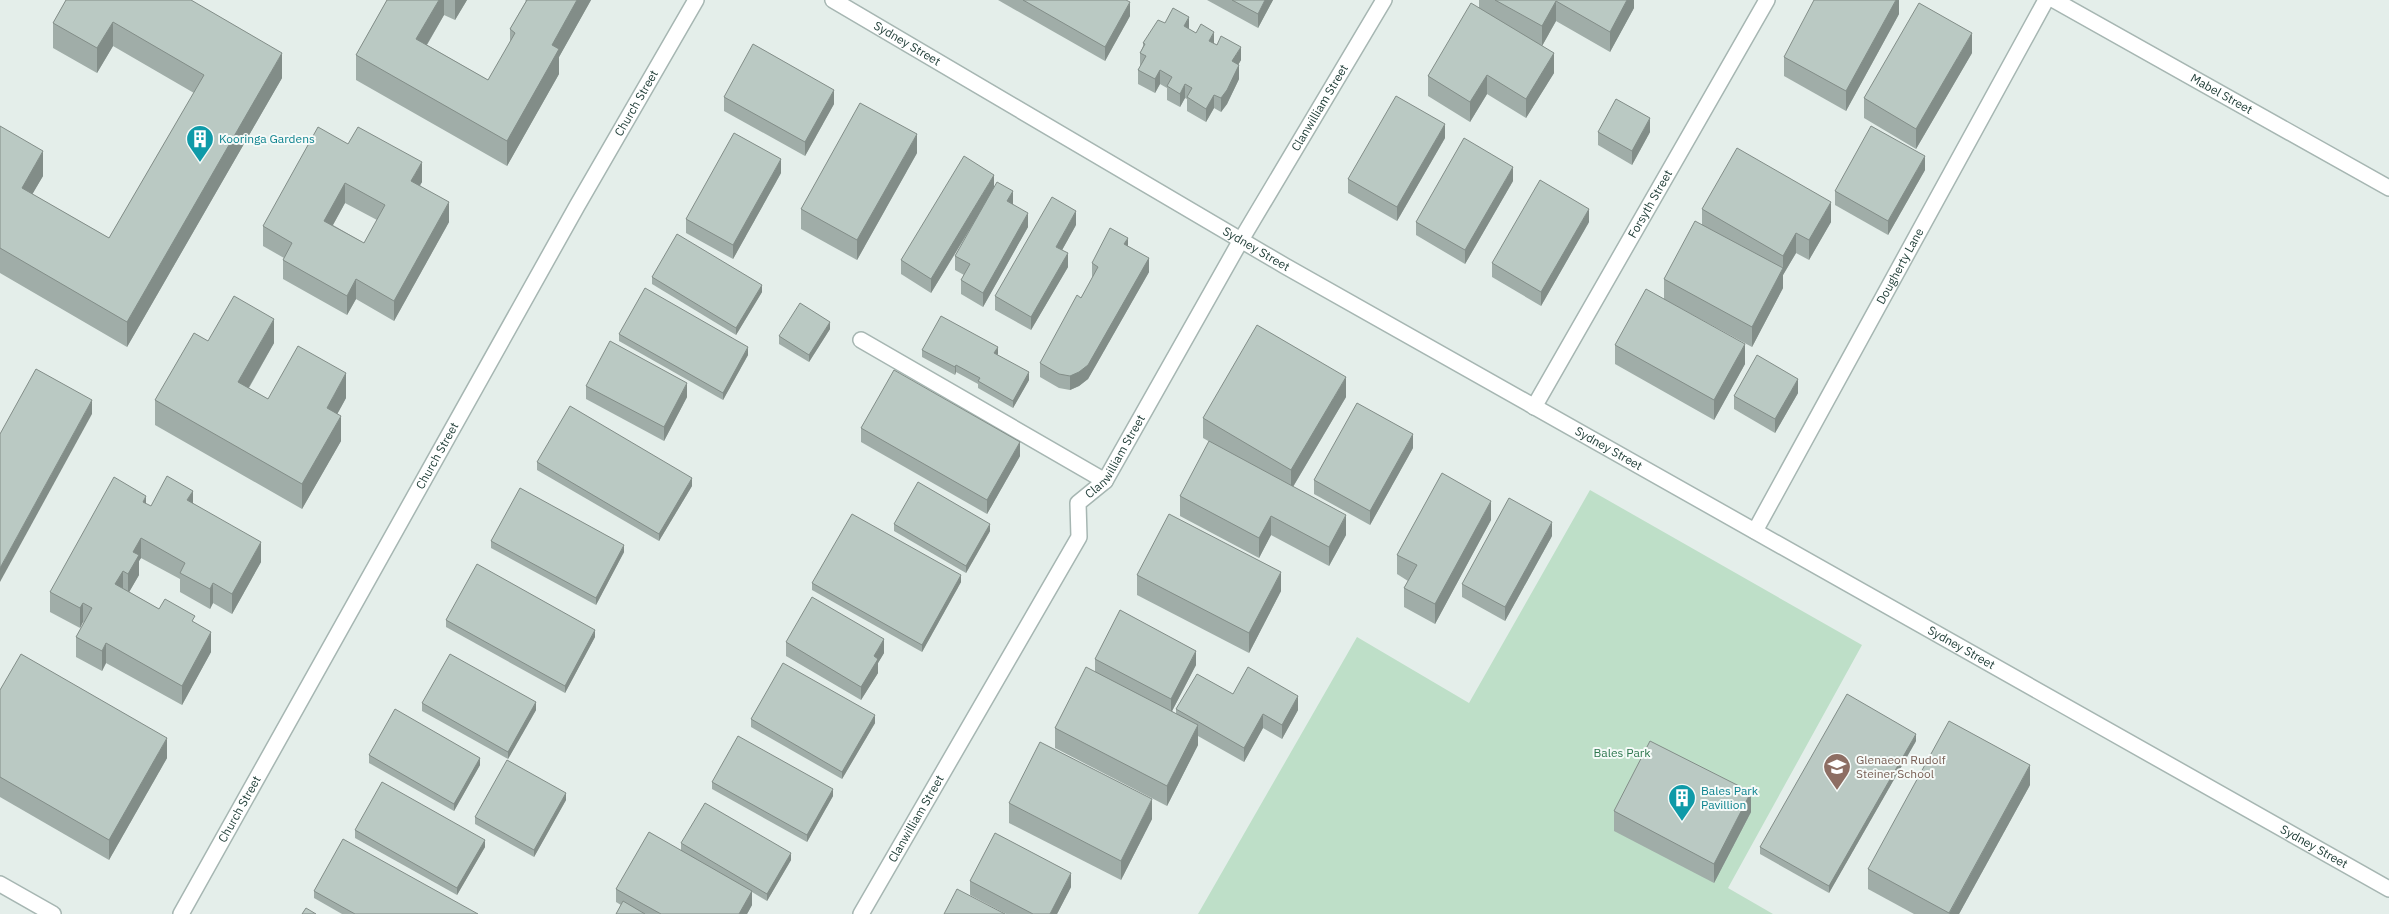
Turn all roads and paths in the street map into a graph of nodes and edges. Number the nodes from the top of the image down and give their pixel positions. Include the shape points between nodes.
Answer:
1 (696, 0) edge
2 (834, 0) edge
3 (1384, 0) edge
4 (1766, 0) edge
5 (2046, 0) edge
6 (2054, 0) edge
7 (2389, 188) edge
8 (1241, 240) junction
9 (861, 340) dead end
10 (1534, 407) junction
11 (1105, 481) junction
12 (1754, 531) junction
13 (0, 884) edge
14 (2389, 889) edge
15 (53, 914) edge
16 (181, 914) edge
17 (861, 914) edge

1 - 16 street, Church Street via 577,206
2 - 8 street, Sydney Street
3 - 8 street, Clanwilliam Street
4 - 10 street, Forsyth Street
5 - 12 street, Dougherty Lane
6 - 7 street, Mabel Street
8 - 10 street, Sydney Street
8 - 11 street, Clanwilliam Street
9 - 11 street
10 - 12 street, Sydney Street
11 - 17 street, Clanwilliam Street via 1078,504 1078,537
12 - 14 street, Sydney Street
13 - 15 street

